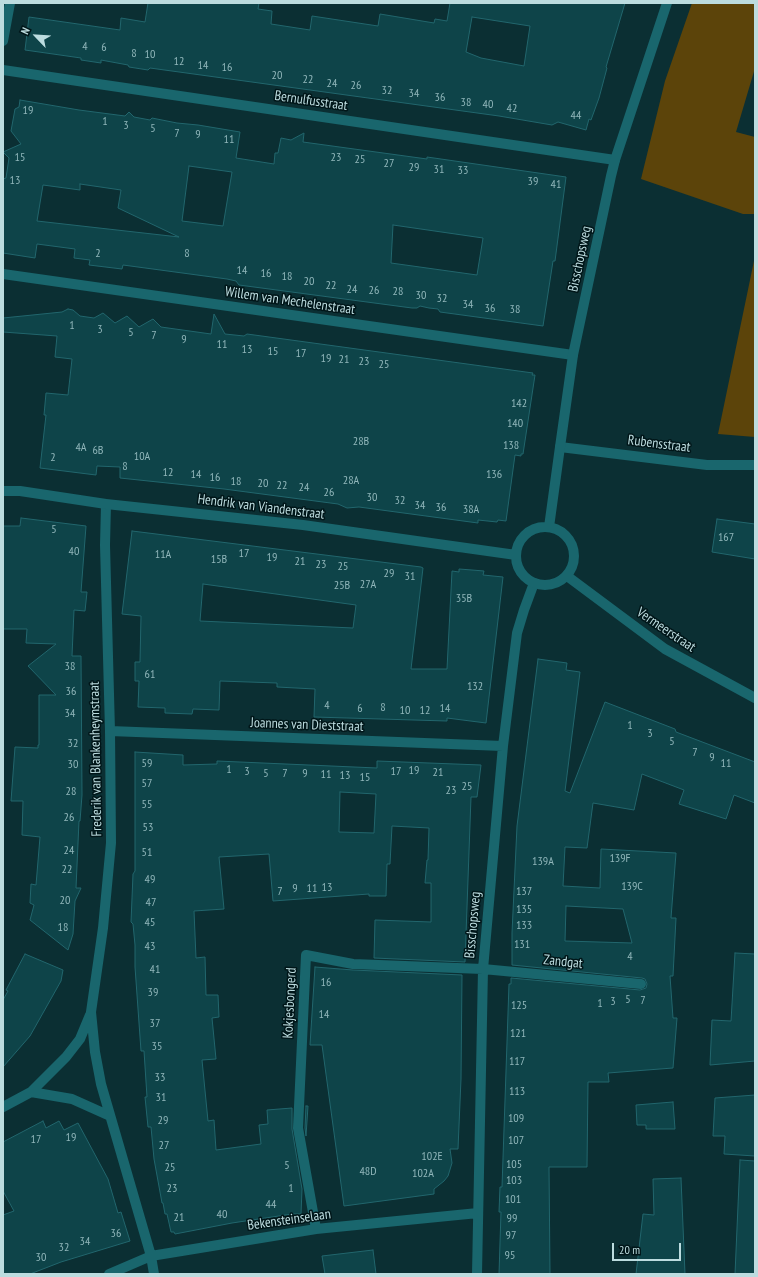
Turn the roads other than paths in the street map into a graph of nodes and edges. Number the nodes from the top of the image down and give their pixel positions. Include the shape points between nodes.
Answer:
1 (10, 3) edge
2 (667, 3) edge
3 (3, 42) edge
4 (3, 70) edge
5 (615, 160) junction
6 (3, 274) edge
7 (573, 355) junction
8 (560, 447) junction
9 (755, 465) edge
10 (3, 491) edge
11 (106, 504) junction
12 (550, 527) junction
13 (516, 555) junction
14 (567, 576) junction
15 (534, 583) junction
16 (755, 698) edge
17 (110, 732) junction
18 (503, 746) junction
19 (483, 969) junction
20 (641, 984) dead end
21 (91, 1012) junction
22 (31, 1092) junction
23 (3, 1107) edge
24 (110, 1116) junction
25 (478, 1213) junction
26 (316, 1229) junction
27 (151, 1256) junction
28 (109, 1274) edge
29 (154, 1274) edge
30 (477, 1274) edge

1 - 3 street
2 - 5 street, Bisschopsweg
4 - 5 street, Bernulfusstraat
5 - 7 street, Bisschopsweg
6 - 7 street, Willem van Mechelenstraat
7 - 8 street, Bisschopsweg
8 - 9 street, Rubensstraat via 707,465
8 - 12 street, Bisschopsweg
10 - 11 street, Hendrik van Viandenstraat via 20,491
11 - 13 street, Hendrik van Viandenstraat via 303,525
11 - 17 street, Frederik van Blankenheymstraat
12 - 13 street via 530,531 518,545
12 - 14 street via 566,535 571,542 574,560
13 - 15 street via 520,572
14 - 15 street via 551,585 542,586
14 - 16 street, Vermeerstraat via 665,649
15 - 18 street, Bisschopsweg via 517,633
17 - 18 street, Joannes van Dieststraat
17 - 21 street, Frederik van Blankenheymstraat via 111,843 103,928
18 - 19 street, Bisschopsweg
19 - 20 street, Zandgat
19 - 25 street, Bisschopsweg
19 - 26 street, Kokjesbongerd via 353,964 306,955 298,1128
21 - 22 street, Frederik van Blankenheymstraat via 80,1039
21 - 24 street, Frederik van Blankenheymstraat via 95,1052
22 - 23 street, Frederik van Blankenheymstraat
22 - 24 street via 72,1099
24 - 27 street, Frederik van Blankenheymstraat
25 - 26 street, Bekensteinselaan
25 - 30 street, Bisschopsweg
26 - 27 street, Bekensteinselaan
27 - 28 street, Bekensteinselaan
27 - 29 street, Frederik van Blankenheymstraat

